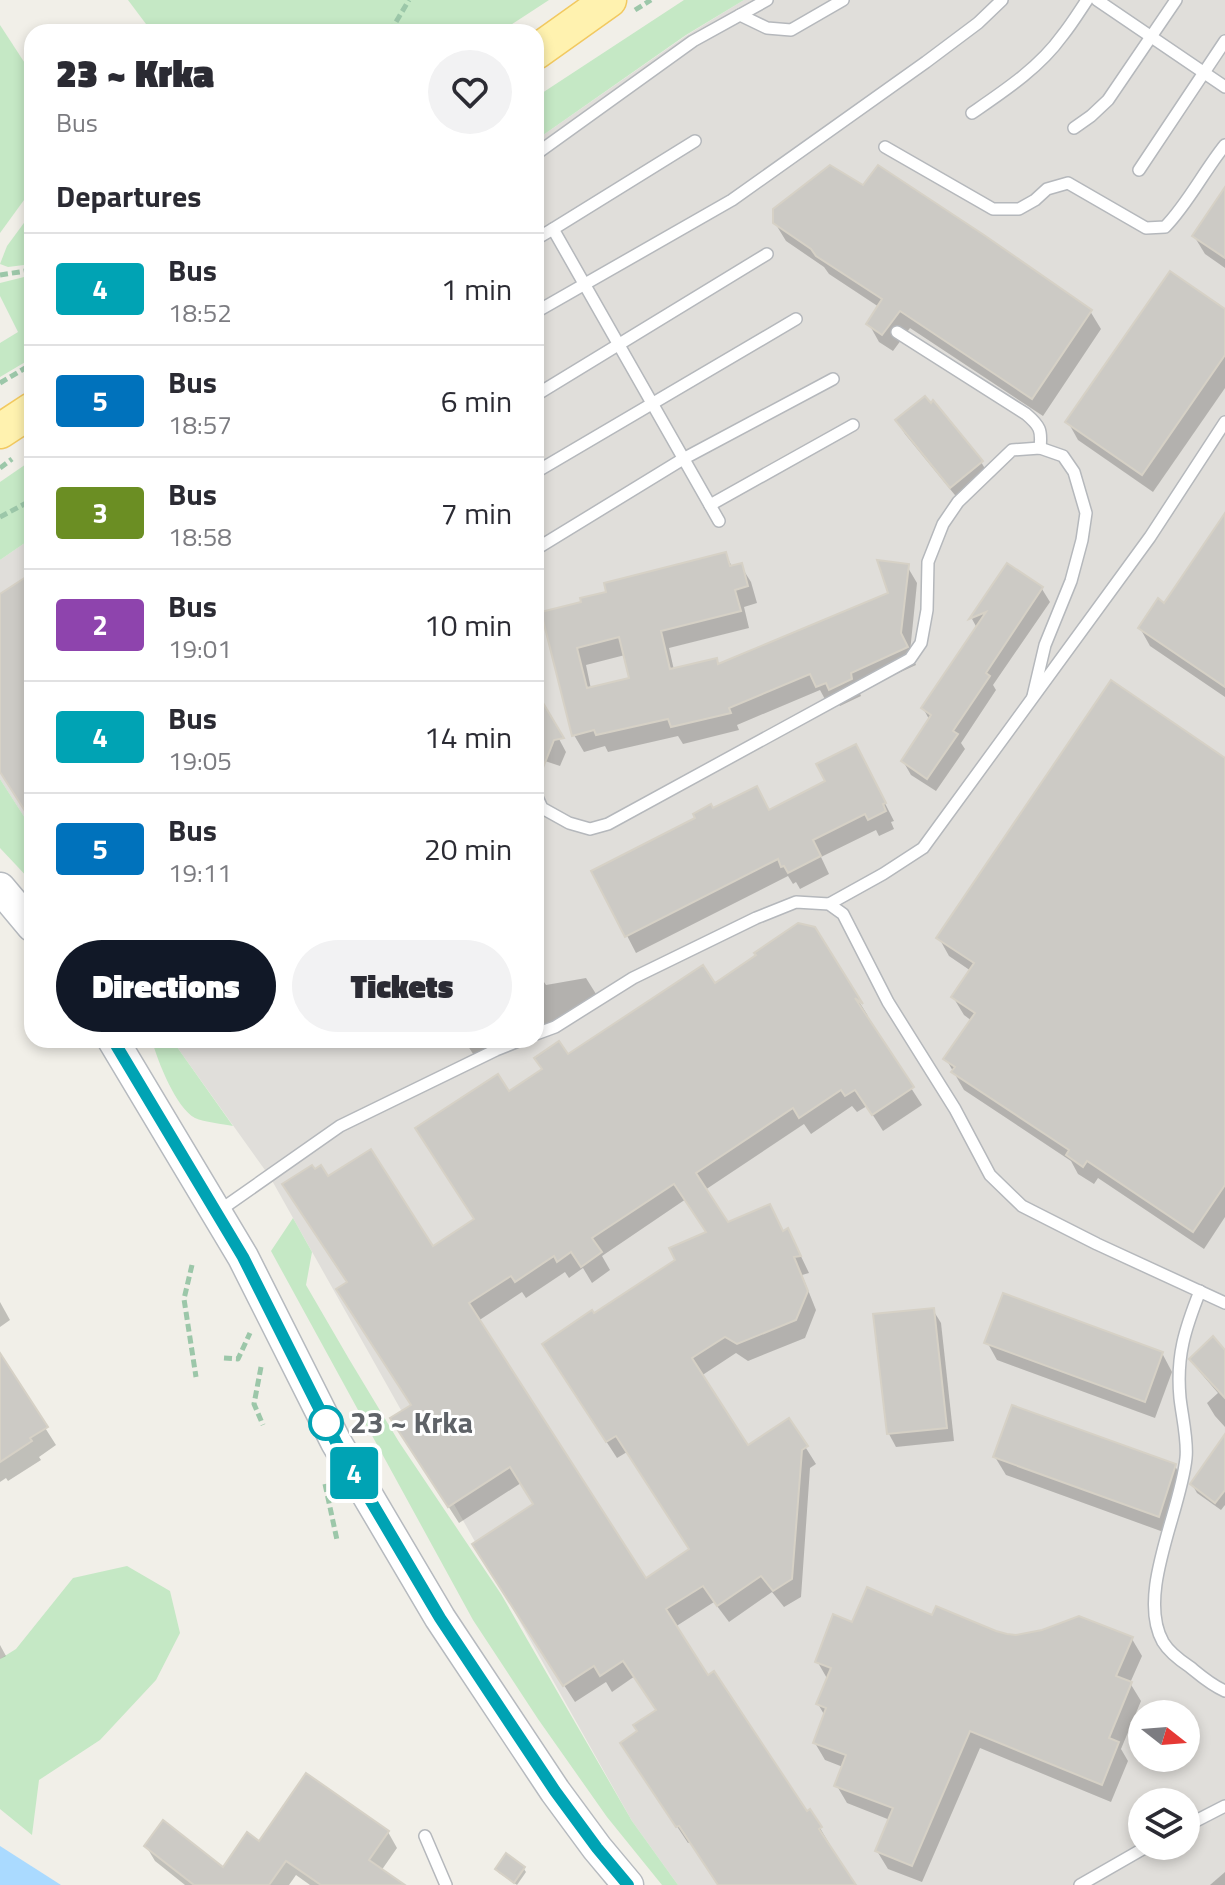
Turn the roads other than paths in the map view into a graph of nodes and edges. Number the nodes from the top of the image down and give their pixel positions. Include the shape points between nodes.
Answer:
1 (609, 0) edge
2 (767, 0) edge
3 (843, 0) edge
4 (1002, 0) edge
5 (1087, 0) edge
6 (1097, 0) edge
7 (1176, 0) edge
8 (740, 15) junction
9 (1152, 36) junction
10 (1225, 41) edge
11 (544, 46) edge
12 (1204, 72) junction
13 (1225, 87) edge
14 (972, 113) dead end
15 (1074, 128) dead end
16 (695, 141) dead end
17 (1225, 145) edge
18 (885, 147) dead end
19 (544, 148) edge
20 (1139, 170) dead end
21 (553, 229) junction
22 (544, 234) edge
23 (767, 254) dead end
24 (584, 285) junction
25 (544, 308) edge
26 (796, 319) dead end
27 (897, 332) dead end
28 (618, 345) junction
29 (833, 379) dead end
30 (544, 390) edge
31 (651, 403) junction
32 (24, 415) edge
33 (1225, 422) edge
34 (853, 425) dead end
35 (0, 431) edge
36 (1040, 448) junction
37 (683, 459) junction
38 (544, 467) edge
39 (710, 505) junction
40 (719, 521) dead end
41 (544, 544) edge
42 (1033, 696) junction
43 (544, 809) edge
44 (0, 888) edge
45 (829, 904) junction
46 (24, 916) edge
47 (544, 1031) edge
48 (118, 1048) edge
49 (501, 1048) edge
50 (216, 1213) junction
51 (1200, 1291) junction
52 (1225, 1303) edge
53 (1225, 1691) edge
54 (1225, 1806) edge
55 (1200, 1819) edge
56 (425, 1836) dead end
57 (1128, 1859) edge
58 (1094, 1882) edge
59 (446, 1885) edge
60 (628, 1885) edge
61 (1080, 1885) edge

1 - 11 main road
2 - 8 lane
3 - 8 lane via 791,30 767,28
4 - 24 lane via 926,62 732,200
5 - 14 lane via 1061,39 1034,66
6 - 9 lane
7 - 9 lane
8 - 19 lane via 693,41
9 - 12 lane
9 - 15 lane via 1108,100
10 - 12 lane
12 - 13 lane
12 - 20 lane
16 - 21 lane
17 - 18 lane via 1175,218 1165,227 1146,228 1068,183 1047,189 1019,209 993,209
21 - 22 lane
21 - 24 lane
23 - 28 lane
24 - 25 lane
24 - 28 lane
26 - 31 lane
27 - 36 lane via 1026,414 1038,424
28 - 30 lane
28 - 31 lane
29 - 37 lane
31 - 37 lane
31 - 38 lane
32 - 35 main road
33 - 42 lane via 1150,537
34 - 39 lane
36 - 42 lane via 1063,456 1074,472 1086,513 1071,581 1045,645
36 - 43 lane via 1012,450 958,502 943,524 928,562 921,643 910,659 608,824 590,829
37 - 39 lane
37 - 41 lane
39 - 40 lane
42 - 45 lane via 923,848
44 - 46 street
45 - 47 lane via 796,902 756,918 633,978
45 - 51 lane via 843,914 990,1175 1022,1206
48 - 50 street
49 - 50 lane via 340,1126
50 - 60 street via 336,1442 440,1618 555,1791
51 - 52 lane
51 - 53 lane via 1180,1351 1187,1456 1157,1576 1154,1617 1164,1644
54 - 55 lane
56 - 59 lane
57 - 58 lane
58 - 61 lane

